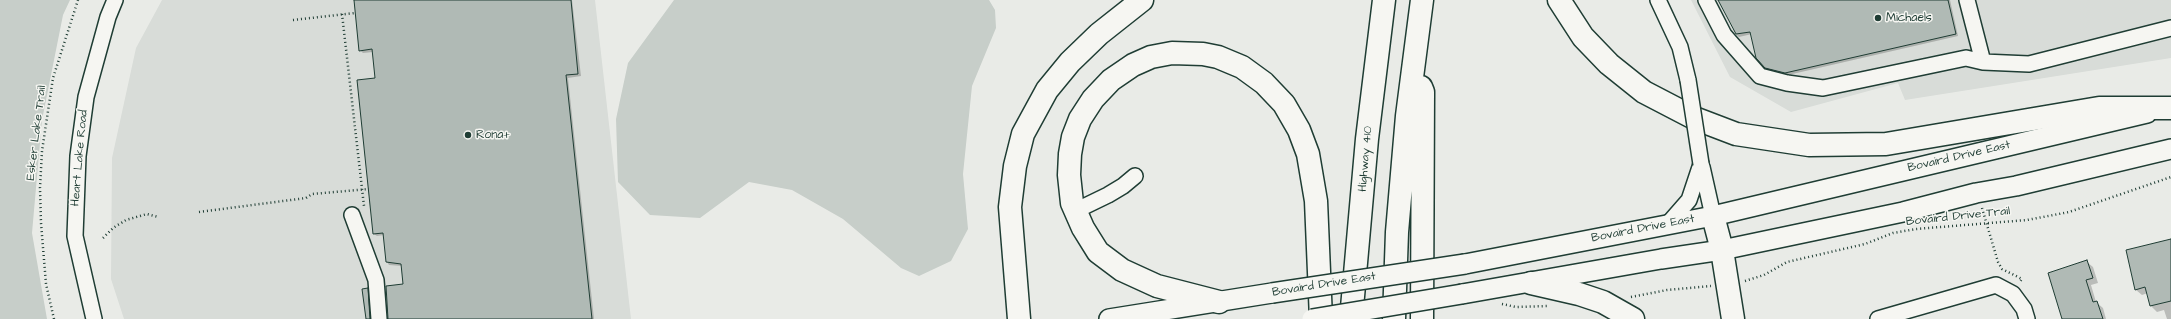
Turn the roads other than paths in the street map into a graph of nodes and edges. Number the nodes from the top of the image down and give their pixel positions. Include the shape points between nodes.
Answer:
1 (115, 0) edge
2 (1142, 0) edge
3 (1384, 0) edge
4 (1422, 0) edge
5 (1559, 0) edge
6 (1658, 0) edge
7 (1706, 0) edge
8 (1967, 0) edge
9 (2171, 28) edge
10 (1983, 62) junction
11 (1413, 67) junction
12 (2170, 107) edge
13 (2171, 149) edge
14 (1701, 164) junction
15 (1135, 176) dead end
16 (1075, 211) junction
17 (358, 213) road end
18 (1713, 216) junction
19 (1668, 224) junction
20 (1722, 250) junction
21 (1531, 283) junction
22 (1219, 302) junction
23 (1630, 309) edge
24 (94, 319) edge
25 (379, 319) edge
26 (1019, 319) edge
27 (1109, 319) edge
28 (1312, 319) edge
29 (1321, 319) edge
30 (1351, 319) edge
31 (1394, 319) edge
32 (1422, 319) edge
33 (1733, 319) edge
34 (1878, 319) edge
35 (2027, 319) edge

1 - 24 street, Heart Lake Road via 86,97 78,156 75,236
2 - 26 highway via 1099,34 1070,62 1047,90 1023,134 1015,166 1010,207
3 - 30 highway, Highway 410 via 1367,139
4 - 11 highway
5 - 12 highway via 1583,37 1609,64 1644,92 1694,118 1736,134 1809,145 1886,144 2099,108
6 - 14 street, bridge via 1680,47 1688,80
7 - 10 street via 1724,35 1760,76 1787,83 1823,88 1966,58
8 - 10 street
9 - 10 street via 2029,64
11 - 31 highway via 1397,232
11 - 32 highway via 1423,92
12 - 18 main road, Bovaird Drive East
13 - 20 main road via 1903,212
14 - 18 street
14 - 19 street via 1689,200
15 - 16 street via 1108,196
16 - 22 highway via 1098,252 1122,270 1157,286
16 - 29 highway via 1069,174 1073,137 1080,118 1111,80 1133,65 1151,57 1172,53 1203,54 1242,67 1264,83 1284,104 1308,154 1316,201
17 - 25 street via 376,280
18 - 19 main road, Bovaird Drive East
18 - 20 highway
19 - 22 main road, Bovaird Drive East, bridge via 1465,264
20 - 21 main road
20 - 33 highway
21 - 23 highway
21 - 28 main road, bridge
22 - 27 main road, Bovaird Drive East
34 - 35 street via 1996,285 2013,294 2024,309

